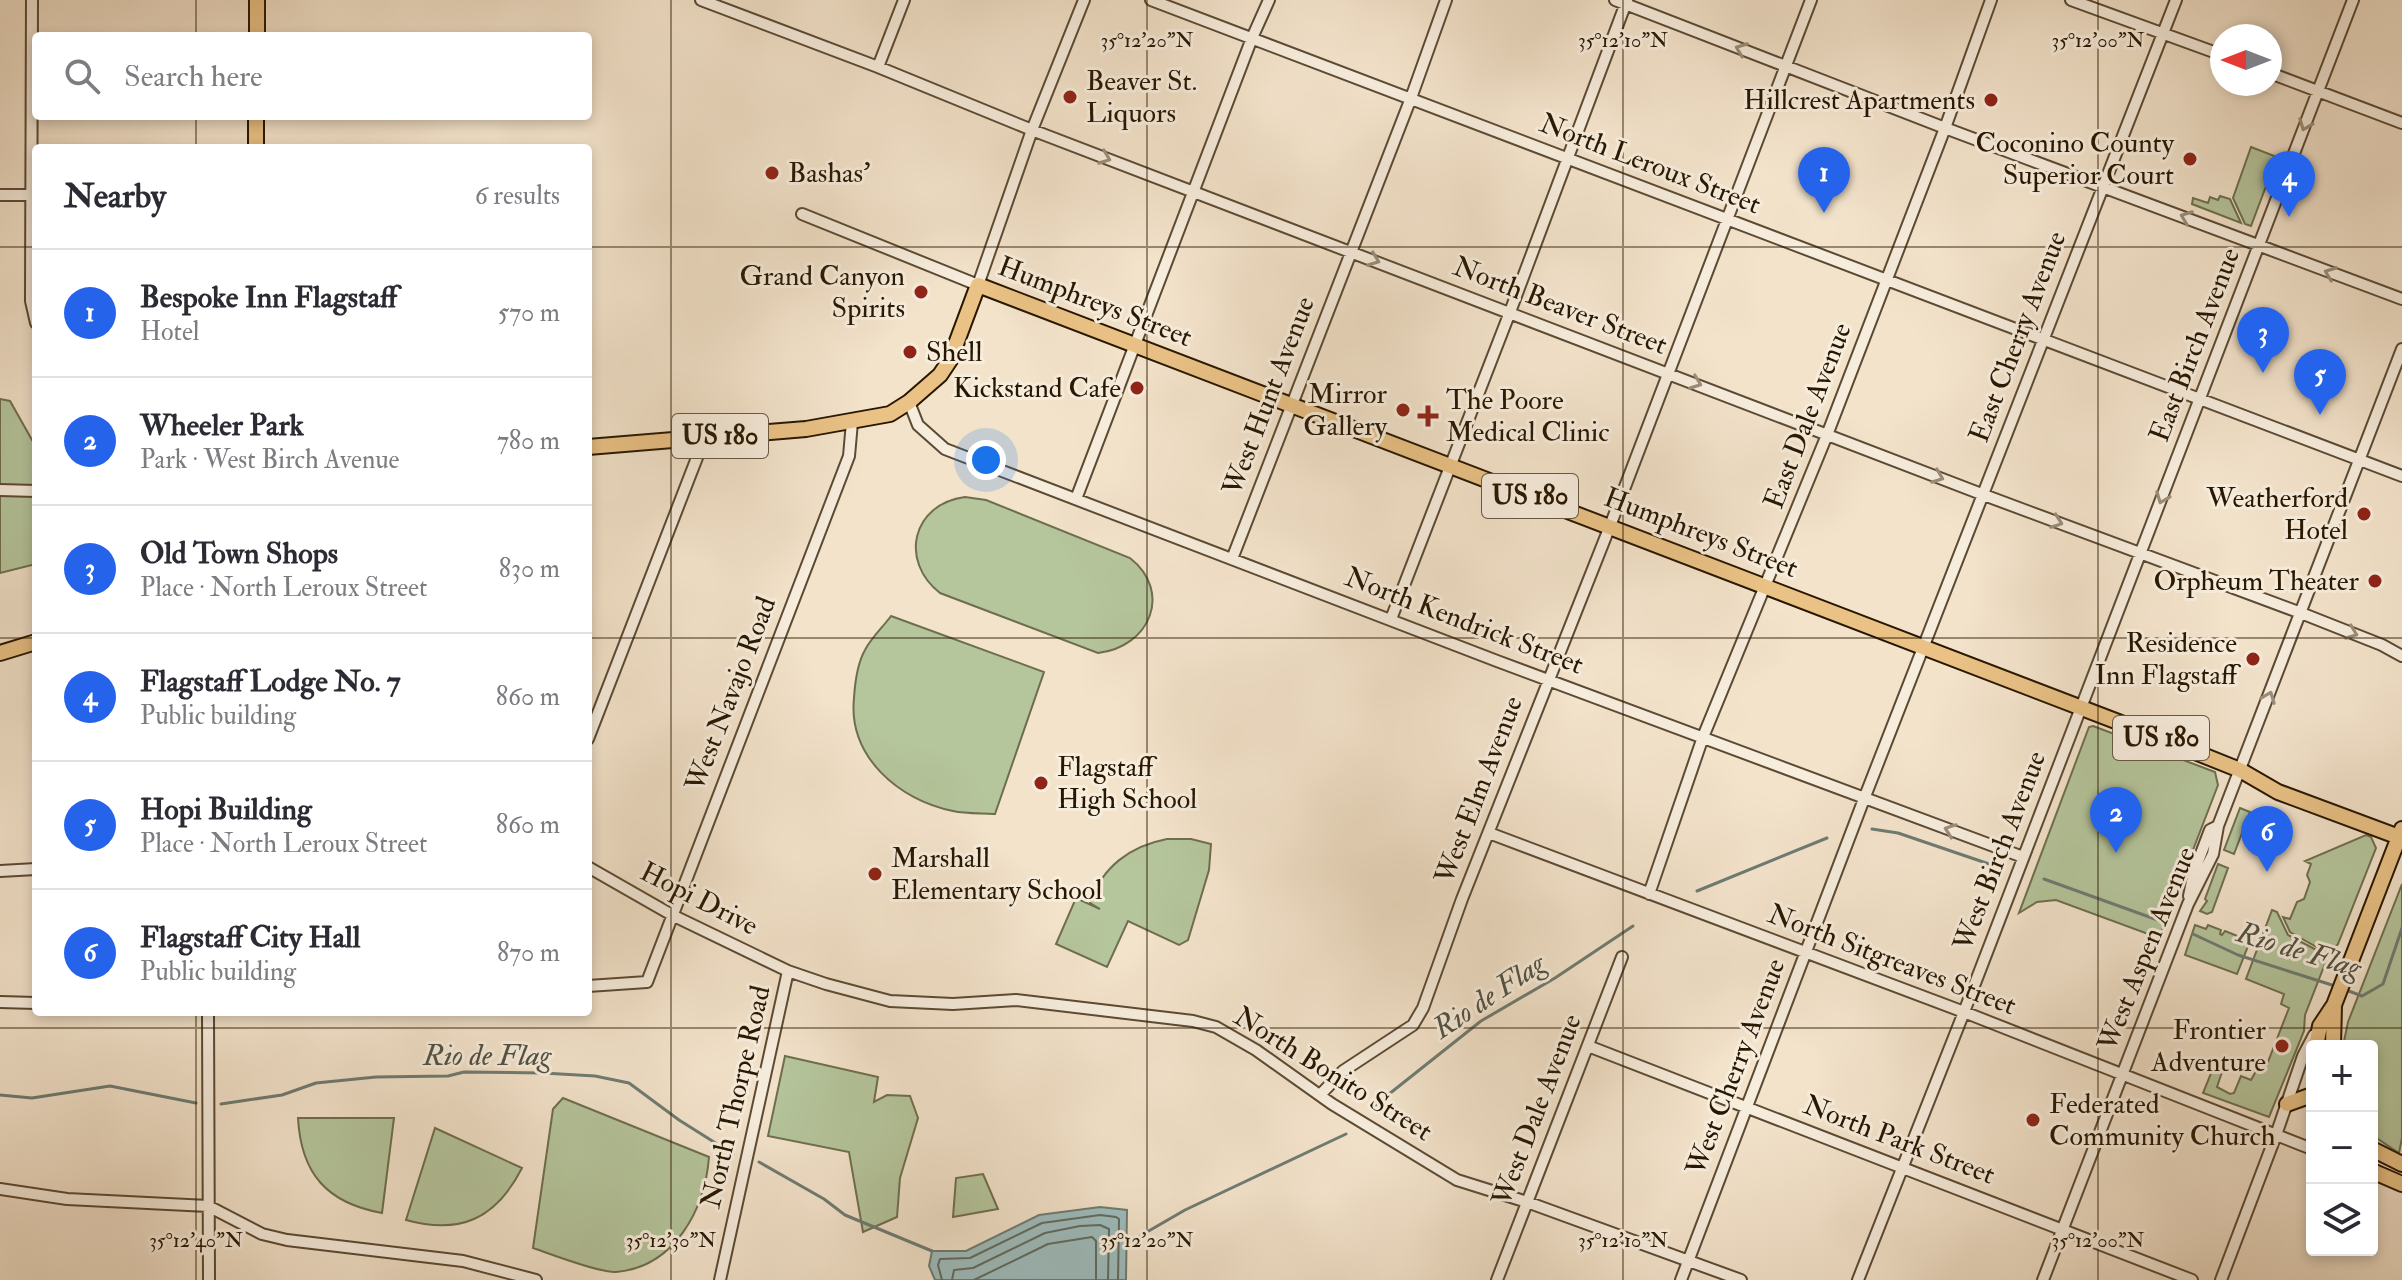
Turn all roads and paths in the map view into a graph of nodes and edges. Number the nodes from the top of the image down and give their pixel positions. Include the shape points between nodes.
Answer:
1 (32, 0) edge
2 (257, 0) edge
3 (701, 0) edge
4 (904, 0) edge
5 (1084, 0) edge
6 (1151, 0) edge
7 (1269, 0) edge
8 (1446, 0) edge
9 (1811, 0) edge
10 (1991, 0) edge
11 (2071, 0) edge
12 (2176, 0) edge
13 (2353, 0) edge
14 (1622, 1) edge
15 (257, 32) edge
16 (2163, 32) junction
17 (1252, 38) junction
18 (2210, 50) edge
19 (1785, 66) junction
20 (878, 67) junction
21 (2282, 78) edge
22 (2318, 91) junction
23 (1411, 98) junction
24 (256, 120) edge
25 (2402, 123) edge
26 (1945, 128) junction
27 (1032, 130) junction
28 (256, 144) edge
29 (1568, 158) junction
30 (2104, 186) junction
31 (1194, 191) junction
32 (0, 195) edge
33 (31, 195) junction
34 (802, 214) dead end
35 (1728, 219) junction
36 (2259, 245) junction
37 (1351, 251) junction
38 (1887, 281) junction
39 (978, 285) junction
40 (2402, 299) edge
41 (32, 305) edge
42 (1510, 312) junction
43 (2043, 339) junction
44 (1135, 346) junction
45 (2402, 349) edge
46 (1668, 373) junction
47 (2200, 399) junction
48 (909, 402) junction
49 (1291, 404) junction
50 (852, 422) junction
51 (1827, 435) junction
52 (705, 437) junction
53 (592, 447) edge
54 (2359, 460) junction
55 (1451, 466) junction
56 (2402, 476) edge
57 (0, 490) edge
58 (32, 491) edge
59 (1984, 495) junction
60 (1076, 499) junction
61 (1610, 526) junction
62 (2141, 553) junction
63 (1232, 559) junction
64 (1767, 586) junction
65 (2301, 613) junction
66 (1391, 619) junction
67 (32, 643) edge
68 (1925, 648) junction
69 (0, 653) edge
70 (2402, 656) edge
71 (1548, 679) junction
72 (2082, 708) junction
73 (592, 729) edge
74 (1703, 737) junction
75 (2240, 770) junction
76 (1864, 799) junction
77 (1489, 833) junction
78 (2400, 833) edge
79 (2023, 857) junction
80 (32, 869) edge
81 (592, 869) edge
82 (0, 871) edge
83 (1649, 894) junction
84 (672, 915) junction
85 (1805, 954) junction
86 (1622, 957) dead end
87 (788, 971) junction
88 (592, 986) edge
89 (0, 1002) edge
90 (32, 1003) edge
91 (2334, 1005) junction
92 (1964, 1012) junction
93 (208, 1016) edge
94 (2320, 1026) junction
95 (2317, 1040) edge
96 (2333, 1040) edge
97 (1588, 1046) junction
98 (2121, 1075) junction
99 (1320, 1095) junction
100 (2306, 1097) edge
101 (2287, 1104) junction
102 (1745, 1108) junction
103 (2276, 1135) junction
104 (2306, 1147) edge
105 (2378, 1152) edge
106 (2402, 1164) edge
107 (1904, 1167) junction
108 (2378, 1174) edge
109 (2402, 1184) edge
110 (0, 1189) edge
111 (1527, 1202) junction
112 (208, 1206) junction
113 (2062, 1229) junction
114 (1689, 1260) junction
115 (209, 1280) edge
116 (536, 1280) edge
117 (720, 1280) edge
118 (1497, 1280) edge
119 (1681, 1280) edge
120 (1741, 1280) edge
121 (1858, 1280) edge
122 (2043, 1280) edge
123 (2192, 1280) edge
124 (2221, 1280) edge

1 - 33 street
2 - 15 main road
3 - 20 street, North Beaver Street
4 - 20 street
5 - 27 street
6 - 17 street, North Leroux Street
7 - 17 street
8 - 23 street, West Hunt Avenue
9 - 19 street, West Elm Avenue
10 - 26 street, East Dale Avenue
11 - 16 street
12 - 16 street, East Cherry Avenue
13 - 22 street, East Birch Avenue
19 -> 14 street
14 - 29 street
16 - 18 street
16 - 30 street, East Cherry Avenue
17 - 23 street, North Leroux Street
17 - 31 street
19 - 26 street
19 - 35 street, West Elm Avenue
20 - 27 street, North Beaver Street
21 - 22 street
22 - 25 street
22 -> 36 street, East Birch Avenue
23 - 29 street, North Leroux Street
23 - 37 street, West Hunt Avenue
24 - 28 main road
26 - 30 street
26 - 38 street, East Dale Avenue
27 -> 31 street, North Beaver Street
27 - 39 street
29 - 35 street, North Leroux Street
29 - 42 street
36 -> 30 street
30 - 43 street, East Cherry Avenue
31 - 37 street, North Beaver Street
31 - 44 street
32 - 33 street
33 - 41 street
34 - 39 street, Humphreys Street
35 - 38 street, North Leroux Street
35 - 46 street, West Elm Avenue
40 -> 36 street
36 - 47 street, East Birch Avenue
37 -> 42 street, North Beaver Street
37 - 49 street, West Hunt Avenue
38 - 43 street, North Leroux Street
38 - 51 street, East Dale Avenue
39 - 44 main road, Humphreys Street / US 180
39 - 48 main road, US 180 via 950,360
42 - 46 street, North Beaver Street
42 - 55 street
43 - 47 street, North Leroux Street
43 - 59 street, East Cherry Avenue
44 - 49 main road, Humphreys Street / US 180
44 - 60 street
45 - 54 street, West Aspen Avenue
46 -> 51 street, North Beaver Street
46 - 61 street, West Elm Avenue
47 - 54 street, North Leroux Street
47 -> 62 street, East Birch Avenue
48 - 50 main road, US 180 via 890,414
48 - 60 street, North Kendrick Street via 918,425 945,449
49 - 55 main road, Humphreys Street / US 180
49 - 63 street, West Hunt Avenue
50 - 52 main road, US 180
50 - 84 street, West Navajo Road via 849,456
51 -> 59 street, North Beaver Street
51 - 64 street, East Dale Avenue
52 - 53 main road, US 180
52 - 73 street
54 - 56 street, North Leroux Street
54 - 65 street, West Aspen Avenue
55 - 61 main road, Humphreys Street / US 180
55 - 66 street
57 - 58 street
59 -> 62 street, North Beaver Street
59 - 68 street, East Cherry Avenue
60 - 63 street, North Kendrick Street
61 - 64 main road, Humphreys Street / US 180
61 - 71 street, West Elm Avenue
62 - 65 street, North Beaver Street
62 - 72 street, East Birch Avenue
63 - 66 street, North Kendrick Street
64 - 68 main road, Humphreys Street / US 180
64 - 74 street, East Dale Avenue
65 -> 70 street, North Beaver Street
75 -> 65 street, West Aspen Avenue
66 - 71 street, North Kendrick Street
67 - 69 main road
68 - 72 main road, Humphreys Street / US 180
68 - 76 street, West Cherry Avenue
71 - 74 street, North Kendrick Street
71 - 77 street, West Elm Avenue
72 - 75 main road, Humphreys Street / US 180
72 - 79 street, West Birch Avenue
74 - 76 street, North Kendrick Street
74 - 83 street, East Dale Avenue
75 - 78 main road, Humphreys Street / US 180 via 2278,792
75 - 98 street, West Aspen Avenue via 2218,826 2206,840 2188,904
79 -> 76 street, North Kendrick Street
76 - 85 street, West Cherry Avenue
77 - 83 street, North Sitgreaves Street
77 - 99 street, West Elm Avenue via 1413,1025 1343,1071
78 - 91 main road
79 - 92 street, West Birch Avenue
80 - 82 street
81 - 84 street, Hopi Drive
83 - 85 street, North Sitgreaves Street
84 - 87 street, Hopi Drive
84 - 88 street, West Navajo Road via 647,982
85 - 92 street, North Sitgreaves Street
85 - 102 street, West Cherry Avenue
86 - 97 street, West Dale Avenue
87 - 99 street, North Bonito Street via 890,1001 1016,1000 1193,1021 1216,1027 1256,1050
87 - 117 street, North Thorpe Road
89 - 90 street
91 - 94 main road
91 - 96 main road
92 - 98 street, North Sitgreaves Street
92 - 107 street, West Birch Avenue
93 - 112 street
94 - 95 main road
94 - 101 street
97 - 102 street, North Park Street
97 - 111 street, West Dale Avenue
98 - 103 street, North Sitgreaves Street
98 - 113 street, West Aspen Avenue
99 - 111 street, North Bonito Street via 1457,1180
100 - 101 main road
101 - 103 street
102 - 107 street, North Park Street
102 - 114 street, West Cherry Avenue
103 - 104 street, North Sitgreaves Street
103 - 124 street
105 - 106 main road
107 - 113 street, North Park Street
107 - 121 street, West Birch Avenue
108 - 109 main road
110 - 112 street via 67,1199
111 - 114 street, North Bonito Street
111 - 118 street, West Dale Avenue
112 - 115 street
112 - 116 street via 262,1234 287,1240 463,1261
113 - 122 street, West Aspen Avenue
113 - 123 street, North Park Street
114 - 119 street, West Cherry Avenue
114 - 120 street, North Bonito Street

